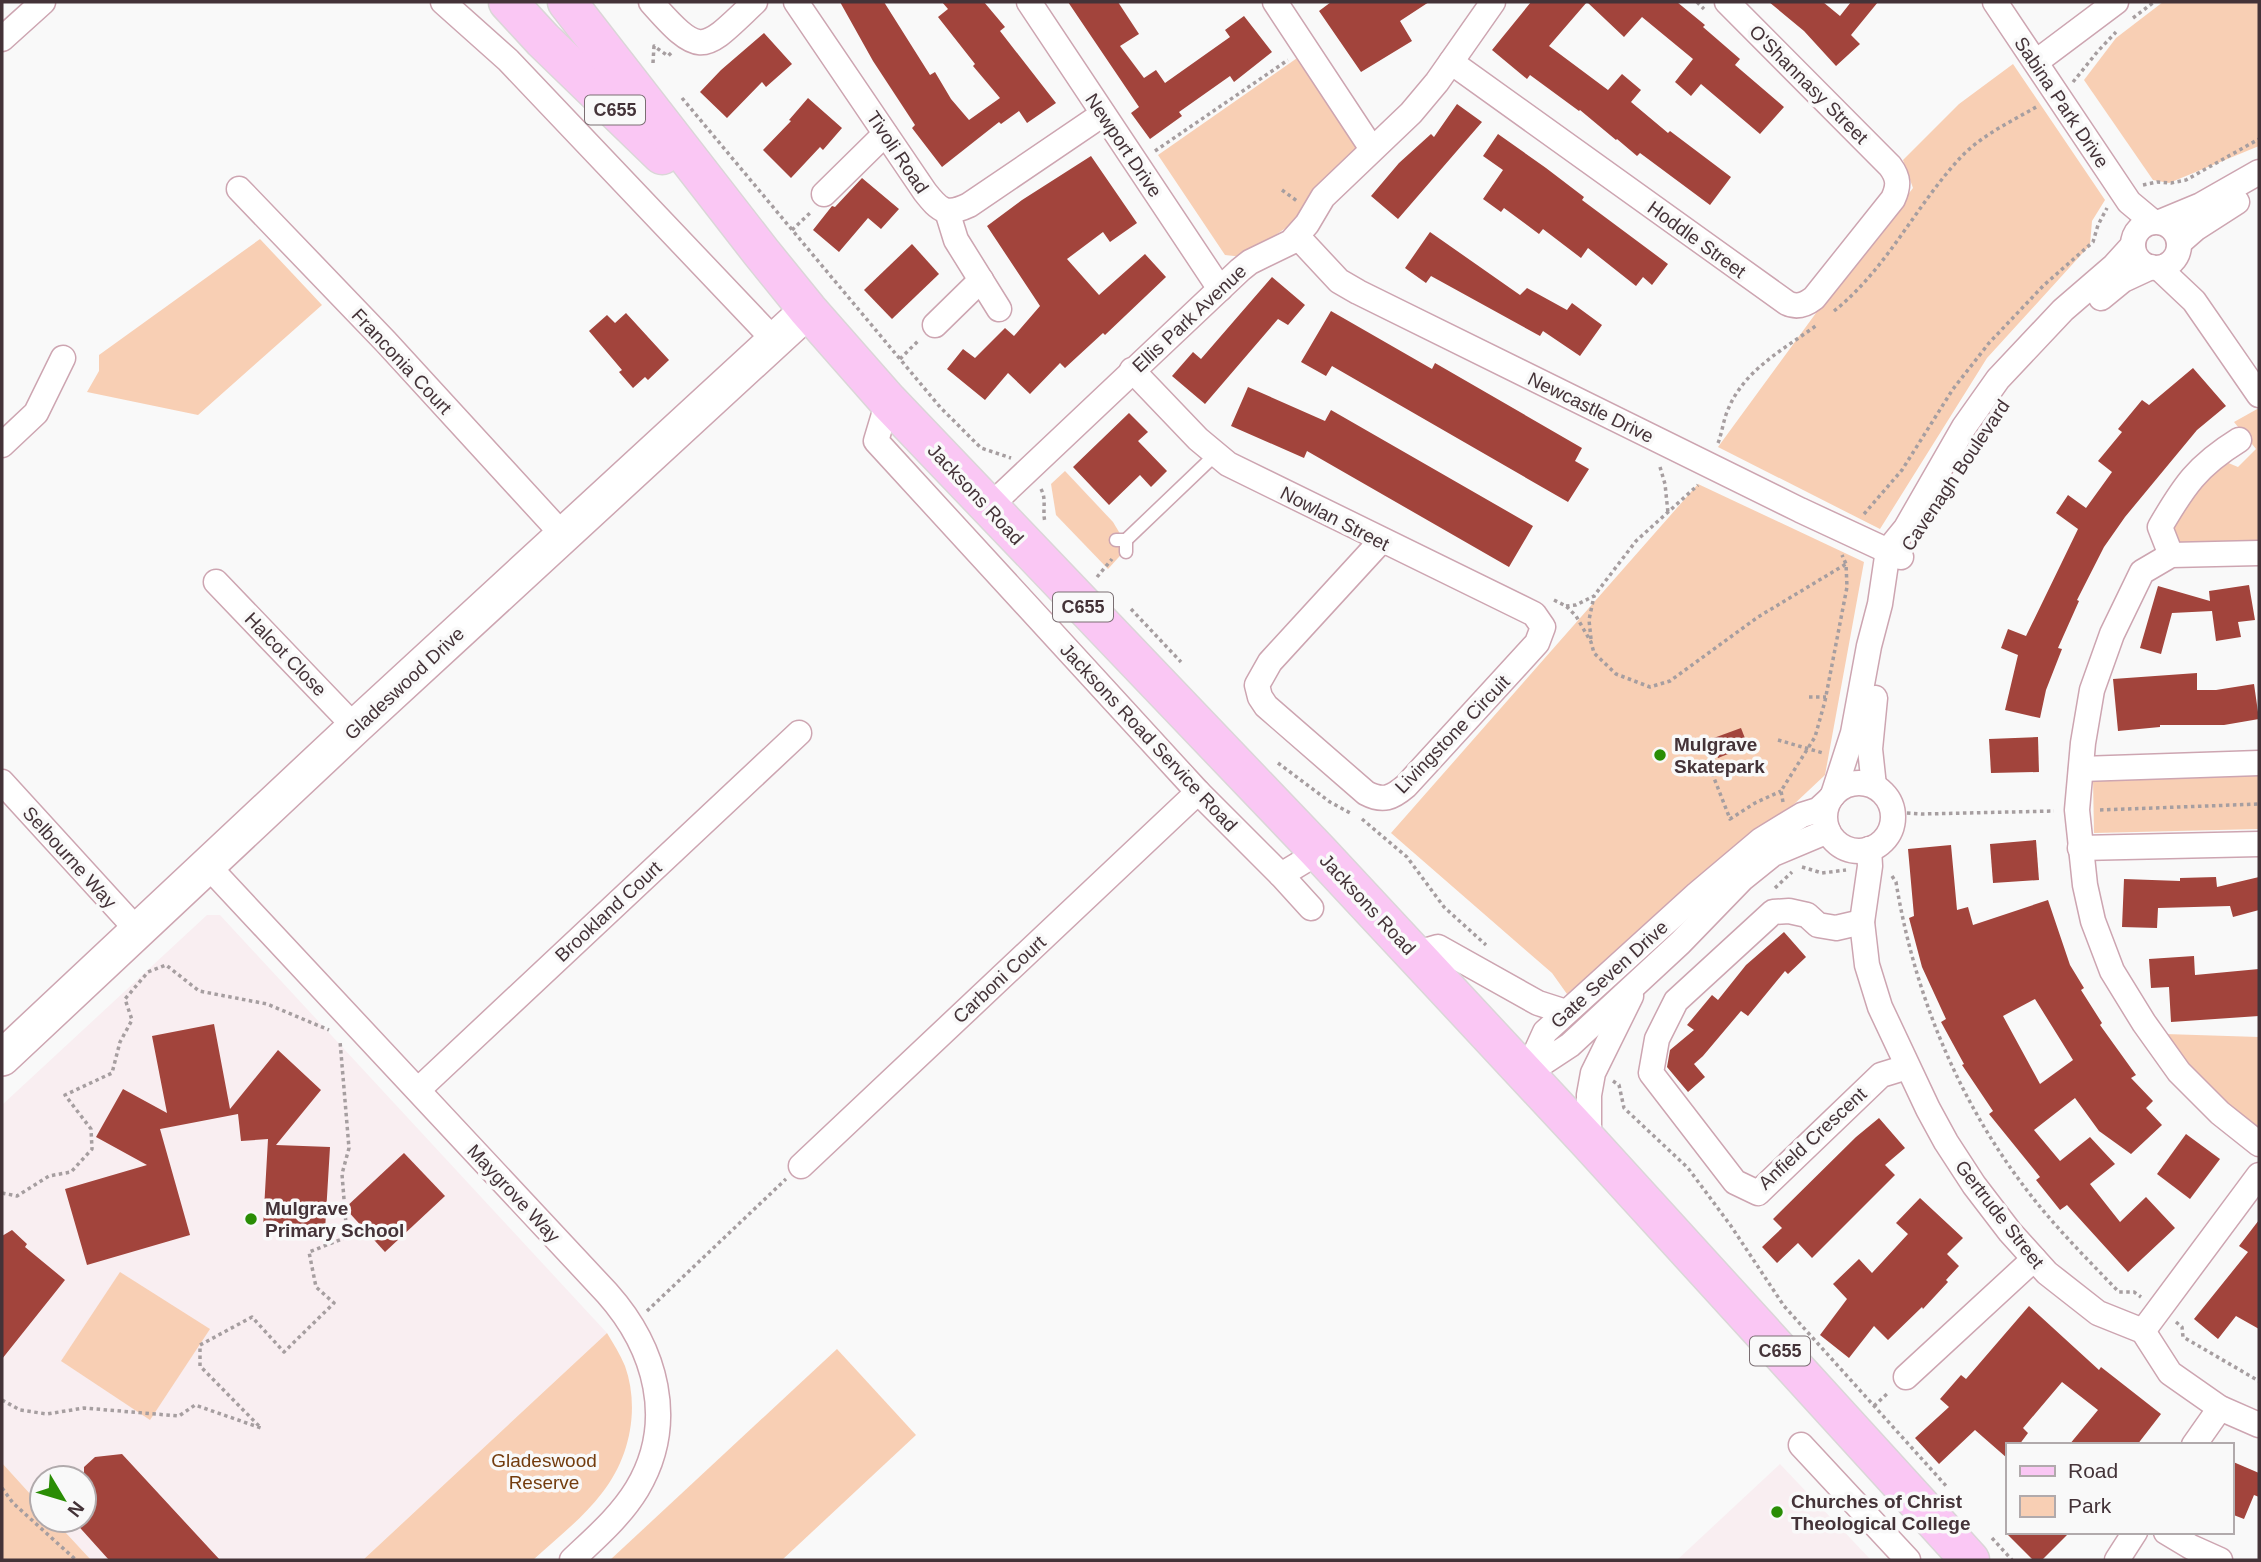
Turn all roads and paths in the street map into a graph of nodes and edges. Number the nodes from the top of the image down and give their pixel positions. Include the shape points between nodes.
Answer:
1 (43, 2) edge
2 (443, 2) edge
3 (508, 2) edge
4 (567, 2) edge
5 (651, 2) edge
6 (755, 2) edge
7 (796, 2) edge
8 (1029, 2) edge
9 (1275, 2) edge
10 (1493, 2) edge
11 (1727, 2) edge
12 (1995, 2) edge
13 (2154, 2) edge
14 (2122, 13) edge
15 (2116, 32) dead end
16 (2, 39) edge
17 (1306, 48) junction
18 (643, 53) dead end
19 (1451, 62) junction
20 (2036, 62) junction
21 (653, 63) dead end
22 (679, 94) dead end
23 (2057, 94) junction
24 (1103, 114) junction
25 (885, 134) junction
26 (1372, 149) junction
27 (1136, 164) junction
28 (1891, 166) joint
29 (2259, 172) edge
30 (239, 189) dead end
31 (2259, 190) edge
32 (824, 194) dead end
33 (947, 211) junction
34 (2146, 231) junction
35 (1297, 236) junction
36 (761, 252) junction
37 (2166, 259) junction
38 (981, 280) junction
39 (1220, 289) junction
40 (999, 309) dead end
41 (808, 310) junction
42 (1827, 317) dead end
43 (1820, 323) dead end
44 (935, 325) dead end
45 (775, 341) junction
46 (64, 358) dead end
47 (1132, 370) junction
48 (2259, 395) edge
49 (888, 401) junction
50 (2239, 440) dead end
51 (2, 445) edge
52 (1215, 455) junction
53 (1708, 465) junction
54 (1660, 467) dead end
55 (1025, 473) junction
56 (988, 508) junction
57 (1668, 513) junction
58 (1047, 528) dead end
59 (563, 535) junction
60 (1381, 541) junction
61 (1123, 544) dead end
62 (1894, 553) junction
63 (2259, 553) edge
64 (2171, 555) junction
65 (1846, 564) dead end
66 (1096, 579) dead end
67 (216, 582) dead end
68 (1105, 586) dead end
69 (1544, 595) dead end
70 (1594, 596) junction
71 (1123, 602) dead end
72 (1566, 606) junction
73 (1591, 642) junction
74 (1537, 643) joint
75 (1183, 665) dead end
76 (1810, 697) dead end
77 (1826, 697) dead end
78 (355, 727) junction
79 (799, 733) dead end
80 (1778, 740) dead end
81 (1272, 758) dead end
82 (1847, 758) junction
83 (1707, 760) dead end
84 (2259, 763) edge
85 (2081, 769) junction
86 (2, 782) edge
87 (1874, 786) junction
88 (1198, 792) junction
89 (1781, 792) dead end
90 (1832, 797) junction
91 (2259, 804) edge
92 (2077, 810) junction
93 (1893, 812) junction
94 (1828, 831) junction
95 (2259, 844) edge
96 (2080, 848) junction
97 (1859, 849) junction
98 (1319, 852) junction
99 (208, 866) junction
100 (1281, 875) junction
101 (1896, 882) dead end
102 (1311, 908) dead end
103 (1863, 915) junction
104 (139, 932) junction
105 (1494, 952) dead end
106 (1414, 954) junction
107 (1642, 978) junction
108 (1566, 1012) junction
109 (2, 1058) edge
110 (1907, 1067) junction
111 (1593, 1073) junction
112 (1526, 1074) junction
113 (418, 1090) junction
114 (1589, 1142) junction
115 (2259, 1144) edge
116 (801, 1166) joint
117 (2259, 1175) edge
118 (2, 1193) edge
119 (2034, 1259) junction
120 (2160, 1309) junction
121 (632, 1324) junction
122 (2143, 1331) junction
123 (1906, 1377) dead end
124 (2259, 1381) edge
125 (2, 1400) edge
126 (2220, 1408) junction
127 (2259, 1425) edge
128 (2195, 1443) edge
129 (1801, 1445) dead end
130 (2, 1488) edge
131 (1948, 1488) dead end
132 (2134, 1534) edge
133 (2169, 1534) edge
134 (1978, 1545) edge
135 (76, 1560) edge
136 (572, 1560) edge
137 (1908, 1560) edge
138 (2012, 1560) edge
139 (2117, 1560) edge
140 (2220, 1560) edge

1 - 16 street
2 - 45 street via 508,60
3 - 36 main road, Jacksons Road / C655
4 - 36 main road, Jacksons Road / C655
5 - 6 street via 682,37 696,43 722,33
7 - 25 street, Tivoli Road
8 - 24 street, Newport Drive
9 - 17 street
10 - 19 street, Ellis Park Avenue
11 - 28 street, O'Shannasy Street
12 - 20 street, Sabina Park Drive
13 - 14 path
14 - 20 street
15 - 23 path via 2077,79
17 - 26 street
17 - 27 path
18 - 21 path
19 - 26 street, Ellis Park Avenue via 1411,113
19 - 28 street, Hoddle Street via 1792,306 1814,298 1893,199 1898,183
20 - 23 street, Sabina Park Drive
22 - 55 path via 940,407 981,448 1010,457
23 - 34 street, Sabina Park Drive
23 - 42 path via 1962,156 1861,287
24 - 27 street, Newport Drive
24 - 33 street, Tivoli Road via 969,205
25 - 32 street
25 - 33 street, Tivoli Road via 935,205
26 - 35 street, Ellis Park Avenue via 1323,197
27 - 39 street, Newport Drive
29 - 34 street, Cavenagh Boulevard
30 - 59 street, Franconia Court
31 - 37 street, Cavenagh Boulevard via 2225,209
33 - 38 street via 956,240
34 - 37 street via 2138,259
34 - 37 street via 2173,229
34 - 62 street, Cavenagh Boulevard via 1998,379 1964,427
35 - 39 street, Ellis Park Avenue via 1250,262
35 - 53 street, Newcastle Drive via 1339,281 1358,292
36 - 41 main road, Jacksons Road / C655
37 - 48 street
37 - 62 street, Cavenagh Boulevard via 2123,280 2098,300 2022,376 1959,464 1927,523
38 - 40 street
38 - 44 street
39 - 47 street, Ellis Park Avenue
41 - 45 street, Gladeswood Drive
41 - 49 main road, Jacksons Road / C655
43 - 53 path via 1767,359 1741,386
45 - 59 street, Gladeswood Drive
46 - 51 street via 36,413
47 - 52 street, Nowlan Street
47 - 55 street, Ellis Park Avenue
49 - 56 main road, Jacksons Road / C655
49 - 88 street, Jacksons Road Service Road via 876,440
50 - 64 street via 2213,457 2171,508 2160,527
52 - 60 street, Nowlan Street
52 - 61 lane
53 - 57 path via 1698,486
53 - 62 street, Newcastle Drive
54 - 57 path
55 - 56 street, Ellis Park Avenue
55 - 58 path via 1042,490
56 - 98 main road, Jacksons Road / C655
57 - 70 path via 1636,541
59 - 78 street, Gladeswood Drive
60 - 74 street, Nowlan Street via 1534,614 1543,627
60 - 74 street, Livingstone Circuit via 1270,663 1257,685 1266,706 1366,793 1386,799 1406,786
62 - 82 street
62 - 87 street, Cavenagh Boulevard via 1897,602 1873,707 1870,749
63 - 64 street
64 - 85 street via 2142,572 2112,634 2092,690
65 - 73 path via 1759,617 1670,681 1650,687 1616,674 1594,653
66 - 68 path
67 - 78 street, Halcot Close
69 - 72 path
70 - 72 path
70 - 73 path
71 - 75 path
72 - 73 path
76 - 77 path
78 - 99 street, Gladeswood Drive
79 - 113 street, Brookland Court
80 - 82 path
81 - 105 path via 1330,802 1364,819 1407,857 1444,907
82 - 90 street
83 - 89 path via 1730,819
84 - 85 street
85 - 92 street
86 - 104 street, Selbourne Way
87 - 90 street via 1852,783
87 - 93 street via 1887,797
88 - 100 street, Jacksons Road Service Road
88 - 116 street, Carboni Court
90 - 94 street via 1826,809
90 - 108 street, Gate Seven Drive via 1818,810 1761,839
91 - 92 path
92 - 93 path
92 - 96 street
93 - 97 street via 1886,838
94 - 97 street via 1840,846
94 - 107 street, Gate Seven Drive via 1773,854
95 - 96 street
96 - 115 street via 2092,921 2144,1023 2179,1072
97 - 103 street, Gertrude Street via 1870,866
98 - 100 street
98 - 106 main road, Jacksons Road / C655
99 - 104 street, Gladeswood Drive
99 - 113 street, Maygrove Way
100 - 102 street, Jacksons Road Service Road
101 - 120 path via 1904,929 1932,1018 1978,1119 2060,1231 2119,1292 2134,1292
103 - 110 street, Gertrude Street via 1867,965
103 - 110 street, Anfield Crescent via 1836,928 1818,925 1807,915 1773,912 1676,1001 1657,1039 1651,1073 1735,1182 1758,1193 1881,1075
104 - 109 street, Gladeswood Drive
106 - 108 street via 1438,947 1538,1003
106 - 112 main road, Jacksons Road / C655
107 - 111 street, Gate Seven Drive
107 - 112 street, Gate Seven Drive via 1563,1051
108 - 112 street, Gate Seven Drive via 1545,1032
110 - 119 street, Gertrude Street via 1973,1185
111 - 114 street, Gate Seven Drive
111 - 131 path via 1619,1085 1624,1108 1688,1168 1784,1306
112 - 114 main road, Jacksons Road / C655
113 - 121 street, Maygrove Way
114 - 134 main road, Jacksons Road / C655
116 - 121 path
117 - 120 street
118 - 125 path via 17,1196 49,1176 71,1172 92,1149 91,1129 65,1095 112,1073 132,1020 125,999 148,972 166,965 199,991 267,1004 340,1034 349,1148 342,1174 347,1237 310,1252 316,1287 334,1303 284,1352 252,1318 200,1345 200,1366 261,1428 195,1405 179,1416 83,1408 47,1414 20,1410
119 - 122 street, Gertrude Street via 2098,1313
119 - 123 street
120 - 122 street
120 - 124 path via 2182,1327 2183,1337
121 - 136 street, Maygrove Way via 655,1385 653,1452 623,1509
122 - 126 street via 2170,1373
126 - 127 street
126 - 128 street
129 - 137 street
130 - 135 path
132 - 139 street
133 - 140 street
134 - 138 path

